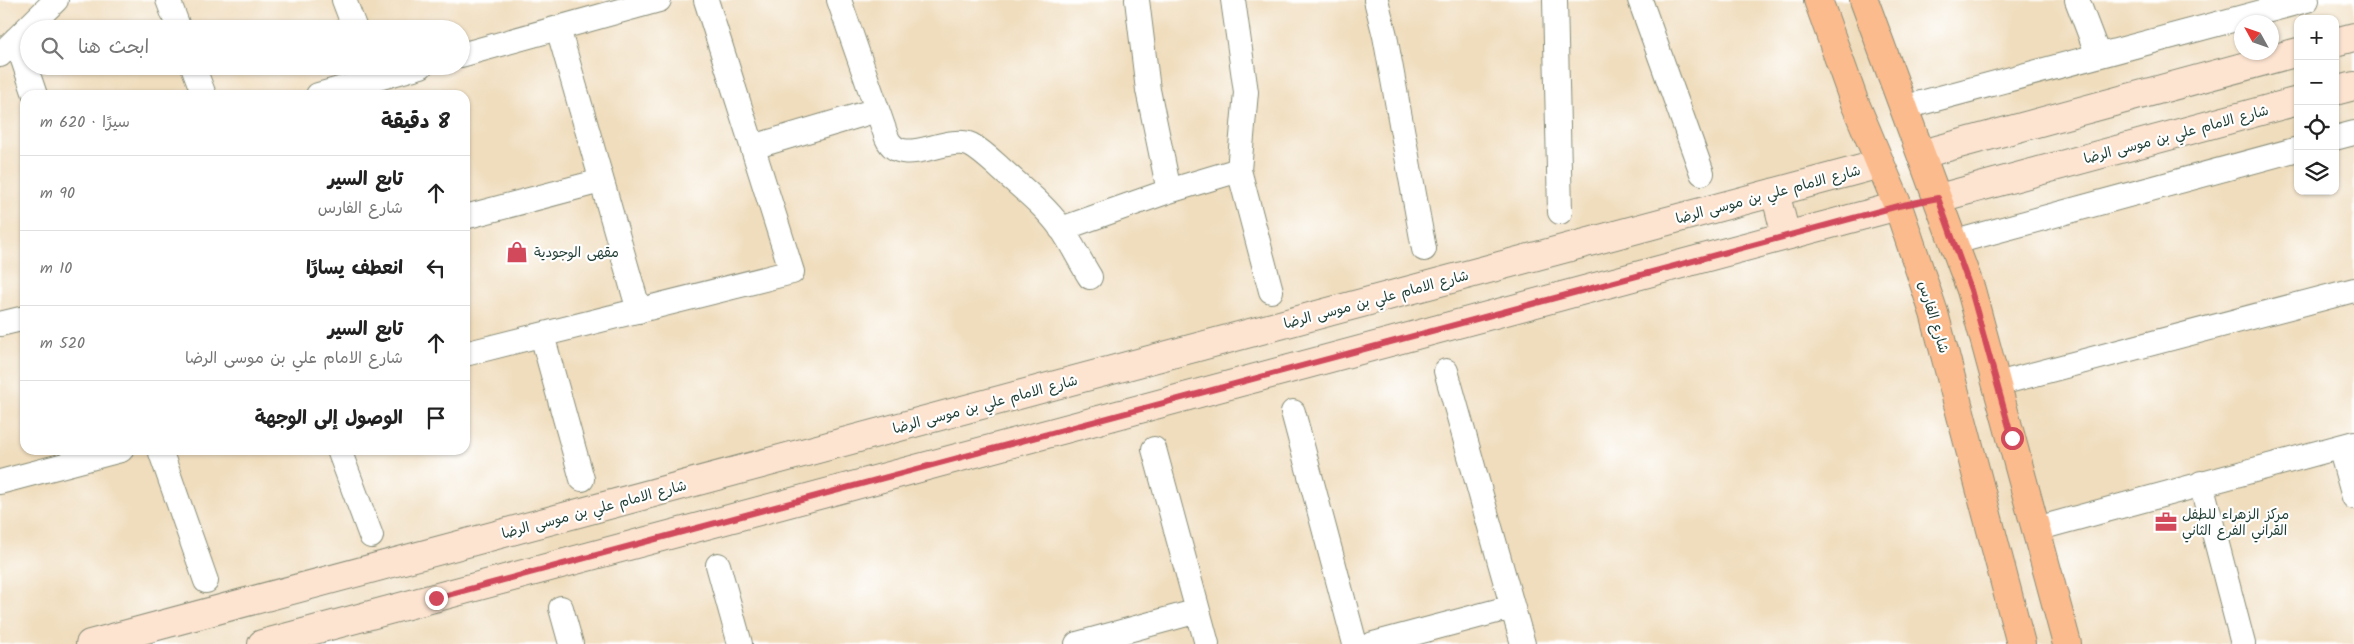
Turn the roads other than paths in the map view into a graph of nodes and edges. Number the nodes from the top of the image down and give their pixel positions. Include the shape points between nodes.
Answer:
1 (56, 0) edge
2 (168, 0) edge
3 (344, 0) edge
4 (659, 0) edge
5 (706, 0) edge
6 (839, 0) edge
7 (1137, 0) edge
8 (1233, 0) edge
9 (1376, 0) edge
10 (1555, 0) edge
11 (1640, 0) edge
12 (1818, 0) edge
13 (1864, 0) edge
14 (2077, 0) edge
15 (2307, 0) edge
16 (622, 5) edge
17 (2254, 7) edge
18 (36, 20) edge
19 (175, 20) edge
20 (352, 20) edge
21 (558, 28) junction
22 (20, 35) edge
23 (2354, 37) edge
24 (2339, 41) edge
25 (8, 47) edge
26 (470, 52) edge
27 (2294, 53) edge
28 (2098, 55) junction
29 (20, 68) edge
30 (24, 75) edge
31 (196, 75) edge
32 (366, 75) edge
33 (2354, 86) edge
34 (33, 90) edge
35 (202, 90) edge
36 (330, 90) edge
37 (2339, 90) edge
38 (2294, 102) edge
39 (1902, 108) junction
40 (877, 110) junction
41 (2354, 133) edge
42 (2339, 137) edge
43 (753, 147) junction
44 (2294, 150) edge
45 (1922, 154) junction
46 (1880, 164) junction
47 (1239, 170) junction
48 (1702, 173) dead end
49 (601, 181) junction
50 (1169, 191) junction
51 (1775, 192) junction
52 (1938, 198) junction
53 (1898, 206) junction
54 (1560, 212) dead end
55 (470, 216) edge
56 (1061, 229) junction
57 (1786, 236) junction
58 (1954, 242) junction
59 (1424, 249) dead end
60 (1090, 277) dead end
61 (2354, 290) edge
62 (1271, 291) dead end
63 (639, 311) junction
64 (20, 319) edge
65 (0, 324) edge
66 (542, 335) junction
67 (470, 353) edge
68 (1446, 371) dead end
69 (1997, 384) junction
70 (1292, 412) dead end
71 (2347, 445) edge
72 (1154, 449) dead end
73 (102, 455) edge
74 (162, 455) edge
75 (341, 455) edge
76 (582, 479) dead end
77 (0, 482) edge
78 (2201, 483) junction
79 (2354, 496) edge
80 (2036, 529) junction
81 (371, 536) dead end
82 (718, 566) dead end
83 (206, 581) dead end
84 (1512, 607) junction
85 (561, 608) dead end
86 (1198, 611) junction
87 (90, 644) edge
88 (262, 644) edge
89 (570, 644) edge
90 (740, 644) edge
91 (1077, 644) edge
92 (1207, 644) edge
93 (1355, 644) edge
94 (1373, 644) edge
95 (1523, 644) edge
96 (2021, 644) edge
97 (2067, 644) edge
98 (2243, 644) edge

1 - 18 street
2 - 19 street
3 - 20 street
4 - 16 street
5 - 43 street
6 - 40 street
7 - 50 street via 1148,90
8 - 47 street via 1246,92
9 - 59 street
10 - 54 street
11 - 48 street
12 - 46 main road, شارع الفارس
13 - 39 main road
14 - 28 street
15 - 17 street
16 - 21 street
17 - 28 street
21 - 26 street
21 - 49 street
22 - 25 street
23 - 24 main road
25 - 29 street
27 - 45 main road
28 - 39 street
30 - 34 street
31 - 35 street
32 - 36 street
33 - 37 main road
38 - 52 main road, شارع الامام علي بن موسى الرضا
39 - 45 main road
40 - 43 street
40 - 56 street via 889,143 897,150 910,152 952,142 971,146 1033,197
41 - 42 street
43 - 63 street via 792,272
44 - 58 street
45 - 46 main road
45 - 52 main road
46 - 51 main road, شارع الامام علي بن موسى الرضا
46 - 53 main road, شارع الفارس
47 - 50 street
47 - 62 street
49 - 55 street
49 - 63 street
50 - 56 street
51 - 57 main road
51 - 87 main road, شارع الامام علي بن موسى الرضا
52 - 53 main road
52 - 58 main road
53 - 57 main road
53 - 96 main road, شارع الفارس via 1934,313
56 - 60 street
57 - 88 main road
58 - 69 main road
61 - 69 street
63 - 66 street
64 - 65 street
66 - 67 street
66 - 76 street
68 - 84 street
69 - 80 main road
70 - 93 street
71 - 78 street
71 - 79 street
72 - 86 street
73 - 77 street
74 - 83 street
75 - 81 street
78 - 80 street
78 - 98 street
80 - 97 main road
82 - 90 street
84 - 94 street
84 - 95 street
85 - 89 street
86 - 91 street
86 - 92 street

